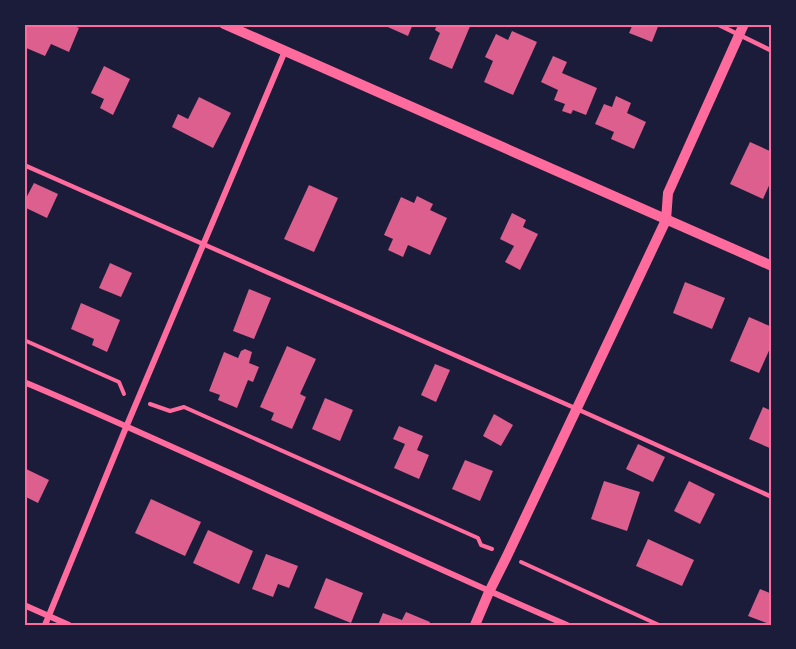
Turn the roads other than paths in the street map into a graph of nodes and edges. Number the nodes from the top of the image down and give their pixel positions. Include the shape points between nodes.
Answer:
1 (224, 24) edge
2 (717, 24) edge
3 (741, 29) edge
4 (285, 51) junction
5 (772, 51) edge
6 (24, 165) edge
7 (666, 220) junction
8 (204, 244) junction
9 (772, 266) edge
10 (24, 382) edge
11 (577, 409) junction
12 (127, 425) junction
13 (772, 497) edge
14 (489, 591) junction
15 (24, 605) edge
16 (49, 616) junction
17 (45, 625) edge
18 (69, 625) edge
19 (475, 625) edge
20 (567, 625) edge

1 - 4 street
2 - 3 lane
3 - 5 lane
3 - 7 street via 668,193
4 - 7 street
4 - 8 street
6 - 8 lane
7 - 9 street
7 - 11 street
8 - 11 lane
8 - 12 street
10 - 12 street
11 - 13 lane
11 - 14 street
12 - 14 street
12 - 16 street
14 - 19 street
14 - 20 street
15 - 16 street
16 - 17 street
16 - 18 street

